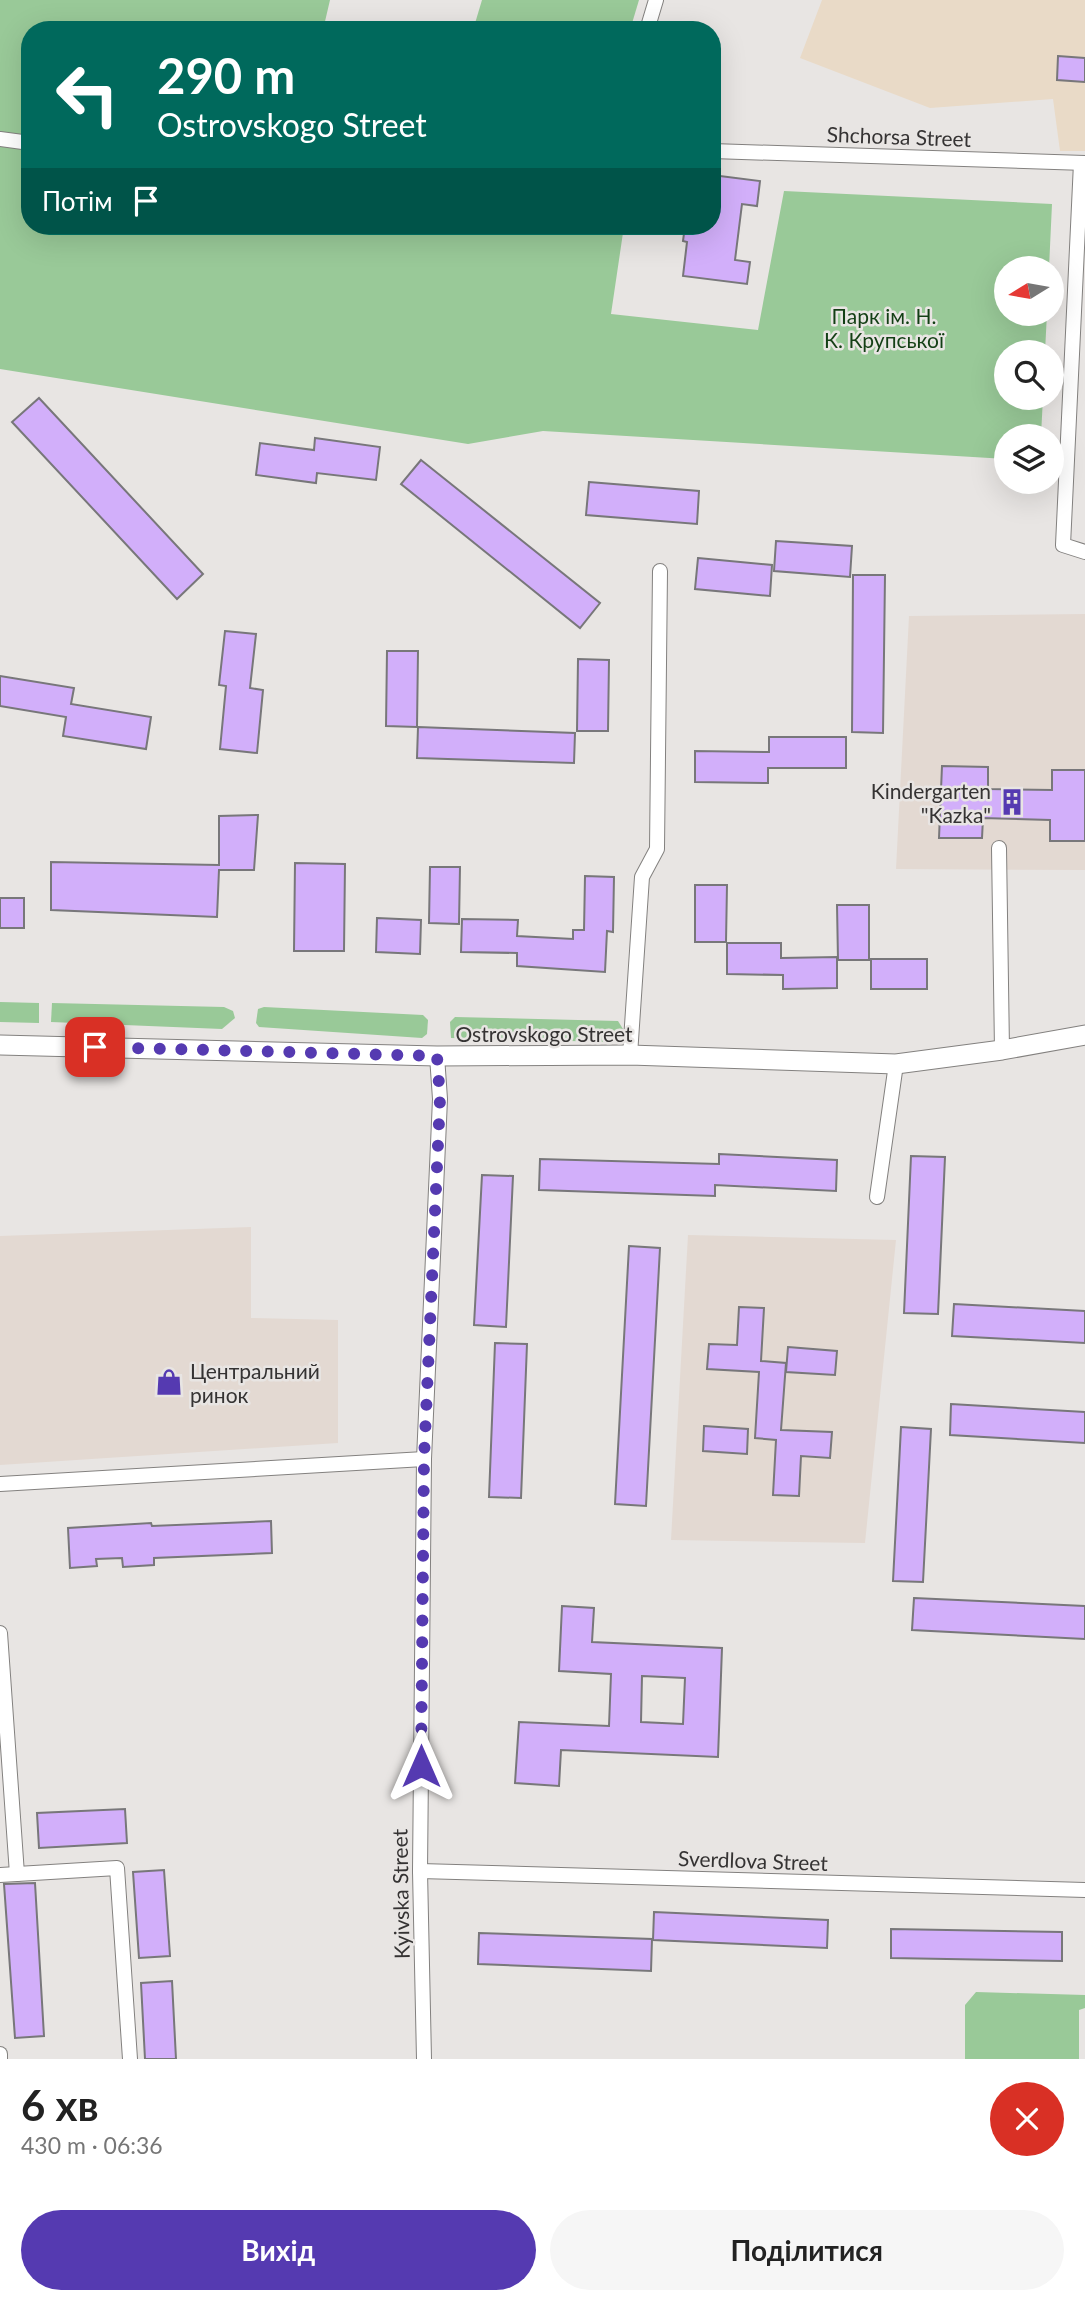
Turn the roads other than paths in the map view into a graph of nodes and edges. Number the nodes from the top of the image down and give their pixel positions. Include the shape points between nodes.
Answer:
1 (656, 0) edge
2 (650, 21) edge
3 (0, 139) edge
4 (21, 141) edge
5 (721, 151) edge
6 (1083, 163) edge
7 (1085, 552) edge
8 (660, 570) dead end
9 (999, 848) dead end
10 (1085, 1035) edge
11 (0, 1045) edge
12 (1002, 1050) junction
13 (630, 1055) junction
14 (437, 1056) junction
15 (896, 1064) junction
16 (877, 1197) dead end
17 (424, 1459) junction
18 (0, 1484) edge
19 (0, 1633) edge
20 (420, 1871) junction
21 (17, 1874) junction
22 (0, 1875) edge
23 (1085, 1890) edge
24 (130, 2059) edge
25 (424, 2059) edge

1 - 2 street
3 - 4 street
5 - 6 street, Shchorsa Street
6 - 7 street via 1063,545
8 - 13 street via 657,849 642,877
9 - 12 street
10 - 12 main road, Ostrovskogo Street
11 - 14 main road, Ostrovskogo Street
12 - 15 main road, Ostrovskogo Street
13 - 14 main road, Ostrovskogo Street
13 - 15 main road, Ostrovskogo Street
14 - 17 street, Kyivska Street via 440,1099
15 - 16 street
17 - 18 street
17 - 20 street, Kyivska Street
19 - 21 street
20 - 23 street, Sverdlova Street
20 - 25 street, Kyivska Street
21 - 22 street
21 - 24 street via 117,1868

